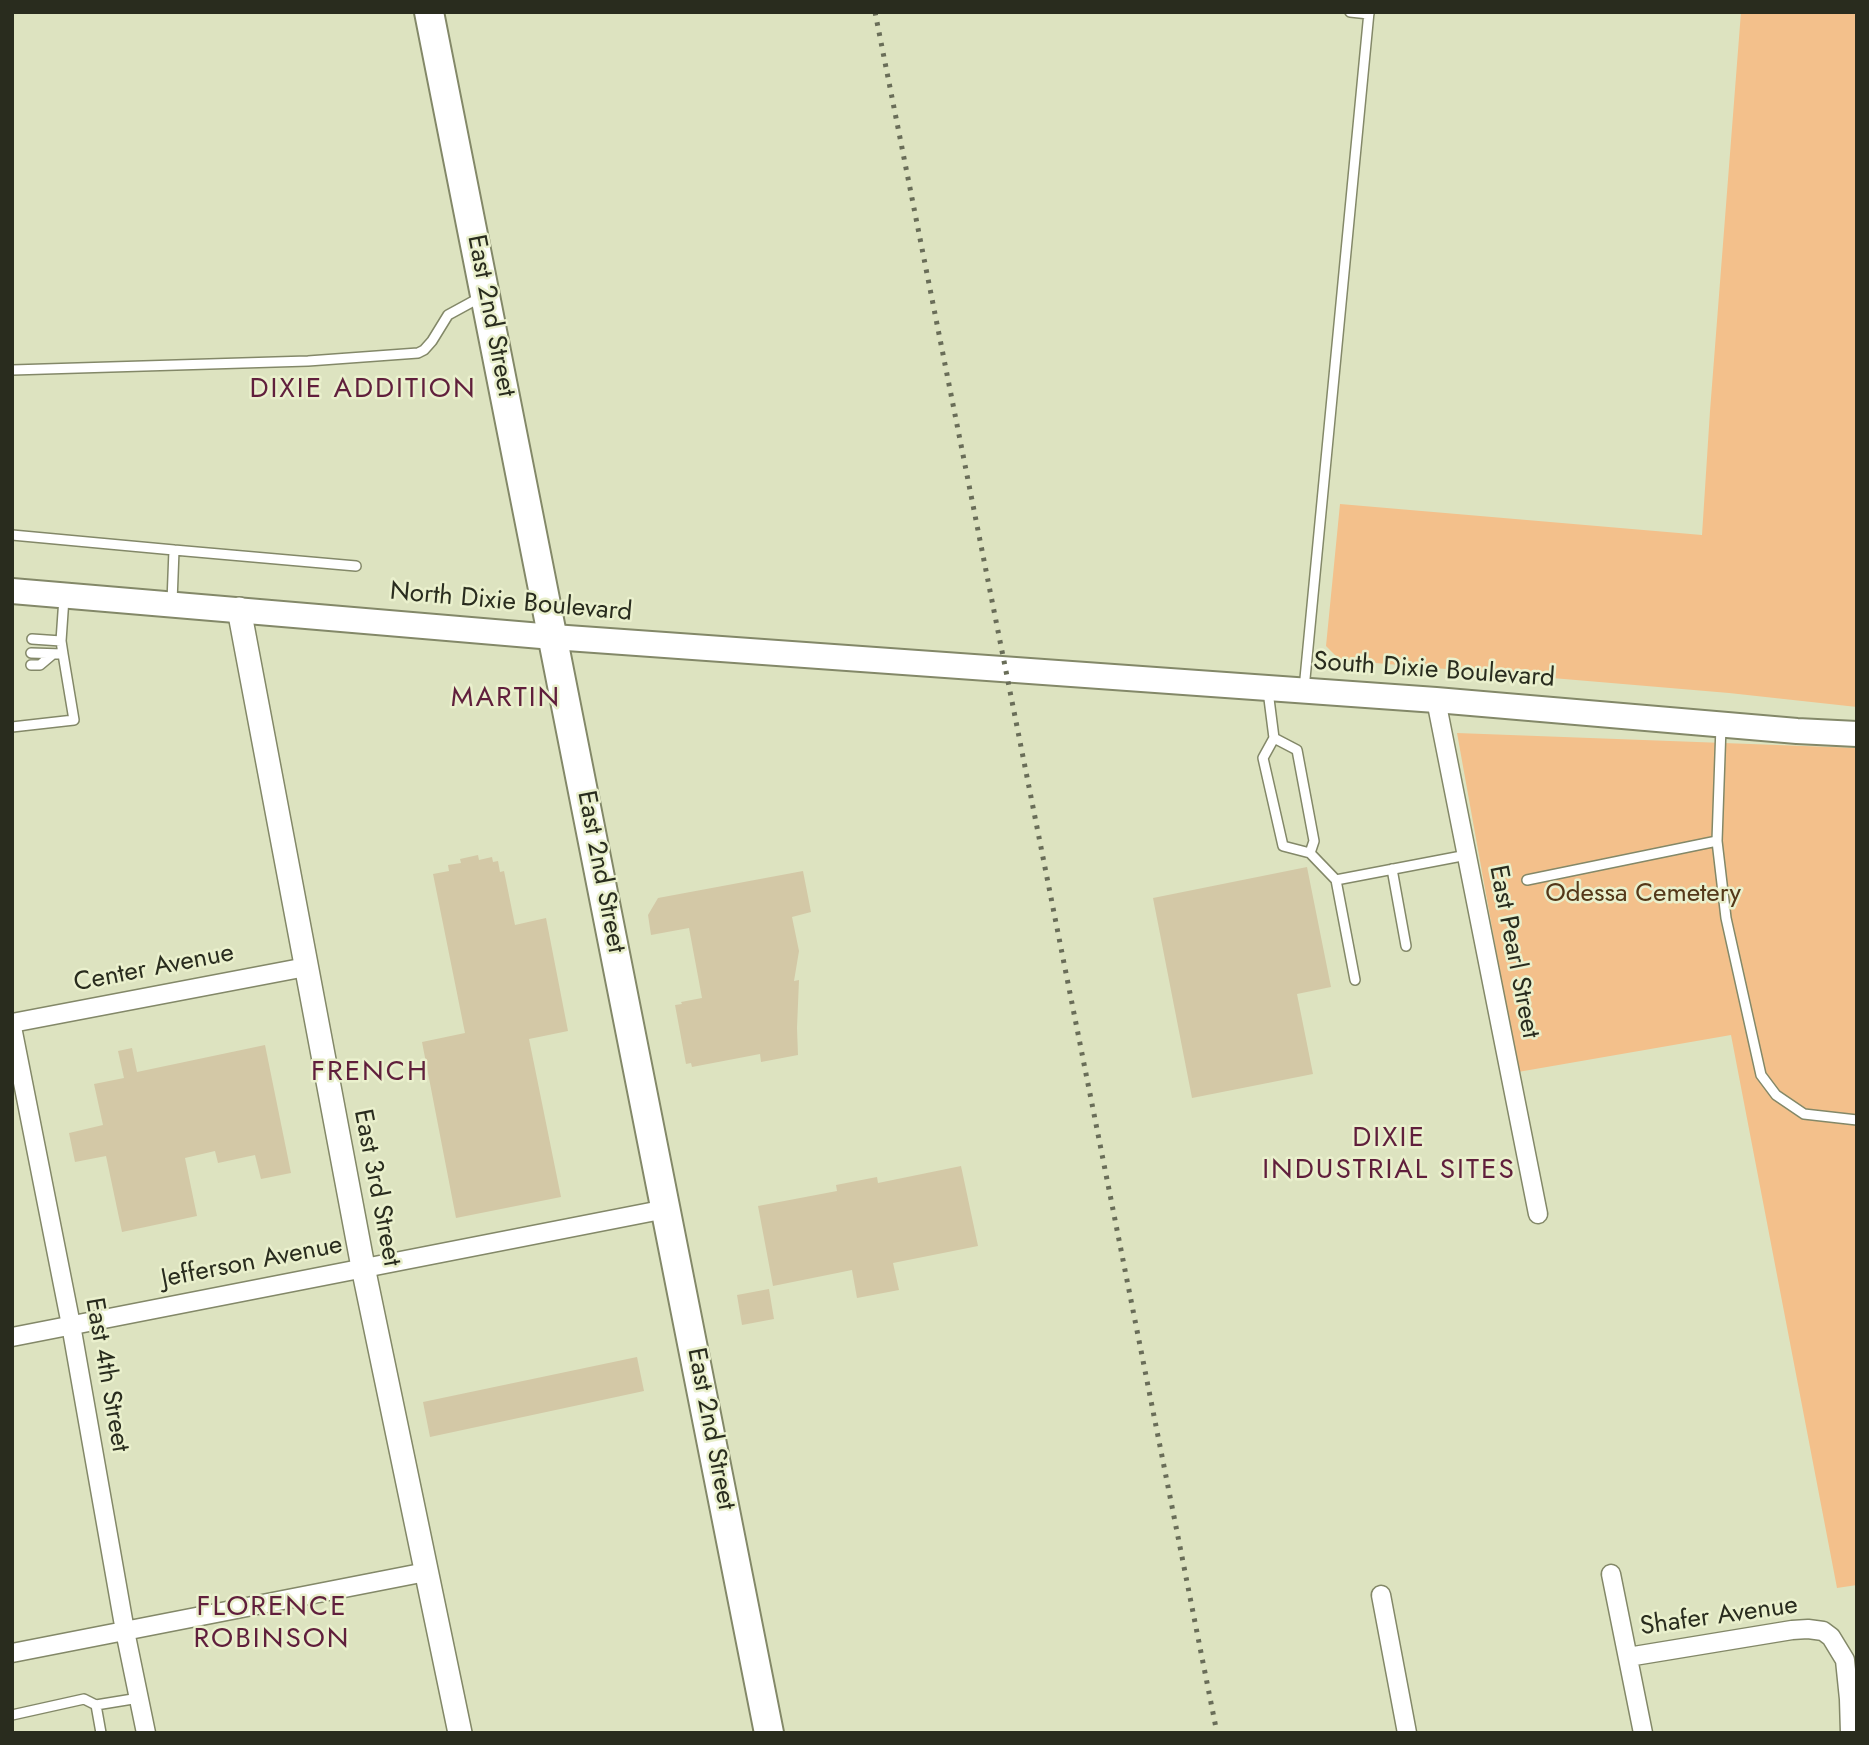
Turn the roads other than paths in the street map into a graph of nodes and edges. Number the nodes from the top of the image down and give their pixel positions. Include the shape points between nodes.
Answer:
1 (429, 12) edge
2 (1350, 12) edge
3 (1369, 13) edge
4 (485, 295) junction
5 (12, 370) edge
6 (12, 535) edge
7 (174, 550) junction
8 (356, 566) dead end
9 (12, 591) edge
10 (65, 595) junction
11 (172, 604) junction
12 (239, 610) junction
13 (554, 637) junction
14 (33, 639) dead end
15 (61, 641) junction
16 (31, 653) dead end
17 (59, 654) junction
18 (31, 665) dead end
19 (1006, 670) joint
20 (1268, 688) junction
21 (1303, 691) junction
22 (1436, 700) junction
23 (1721, 725) junction
24 (12, 727) edge
25 (1857, 734) edge
26 (1273, 738) junction
27 (1717, 841) junction
28 (1310, 853) junction
29 (1467, 855) junction
30 (1392, 869) junction
31 (1336, 880) junction
32 (1527, 880) dead end
33 (1406, 946) dead end
34 (306, 967) junction
35 (1354, 980) dead end
36 (12, 1025) edge
37 (1857, 1120) edge
38 (666, 1209) junction
39 (1538, 1214) dead end
40 (363, 1268) junction
41 (71, 1325) junction
42 (12, 1337) edge
43 (426, 1572) junction
44 (1611, 1574) dead end
45 (1381, 1595) dead end
46 (125, 1631) junction
47 (12, 1653) edge
48 (1628, 1657) junction
49 (1851, 1659) edge
50 (139, 1698) junction
51 (96, 1705) junction
52 (12, 1715) edge
53 (1637, 1732) edge
54 (101, 1733) edge
55 (146, 1733) edge
56 (460, 1733) edge
57 (769, 1733) edge
58 (1407, 1733) edge
59 (1850, 1733) edge

1 - 4 main road, East 2nd Street
2 - 3 lane
3 - 21 lane
4 - 5 lane via 448,315 432,341 418,353
4 - 13 main road, East 2nd Street
6 - 7 lane
7 - 8 lane
7 - 11 lane
9 - 10 main road, North Dixie Boulevard
10 - 11 main road, North Dixie Boulevard
10 - 15 lane
11 - 12 main road, North Dixie Boulevard
12 - 13 main road, North Dixie Boulevard
12 - 34 street, East 3rd Street
13 - 19 main road, North Dixie Boulevard
13 - 38 main road, East 2nd Street
14 - 15 lane
15 - 17 lane
16 - 17 lane
17 - 18 lane
17 - 24 lane via 74,720
19 - 20 main road, South Dixie Boulevard
20 - 21 main road, South Dixie Boulevard
20 - 26 lane
21 - 22 main road, South Dixie Boulevard
22 - 23 main road, South Dixie Boulevard
22 - 29 street, East Pearl Street
23 - 25 main road, South Dixie Boulevard
23 - 27 lane
26 - 28 lane via 1297,750 1314,841
26 - 28 lane via 1263,758 1283,846
27 - 32 lane
27 - 37 lane via 1726,918 1761,1075 1776,1095 1804,1114
28 - 31 lane
29 - 30 lane
29 - 39 street, East Pearl Street
30 - 31 lane
30 - 33 lane
31 - 35 lane
34 - 36 street, Center Avenue
34 - 40 street, East 3rd Street
36 - 41 street, East 4th Street
38 - 40 street, Jefferson Avenue
38 - 57 main road, East 2nd Street
40 - 41 street, Jefferson Avenue
40 - 43 street, East 3rd Street
41 - 42 street, Jefferson Avenue
41 - 46 street, East 4th Street
43 - 46 street
43 - 56 street, East 3rd Street
44 - 48 street
45 - 58 street
46 - 47 street
46 - 50 street, East 4th Street
48 - 49 street, Shafer Avenue via 1808,1629 1823,1630
48 - 53 street
49 - 59 street
50 - 51 lane
50 - 55 street, East 4th Street
51 - 52 lane via 84,1699
51 - 54 lane

